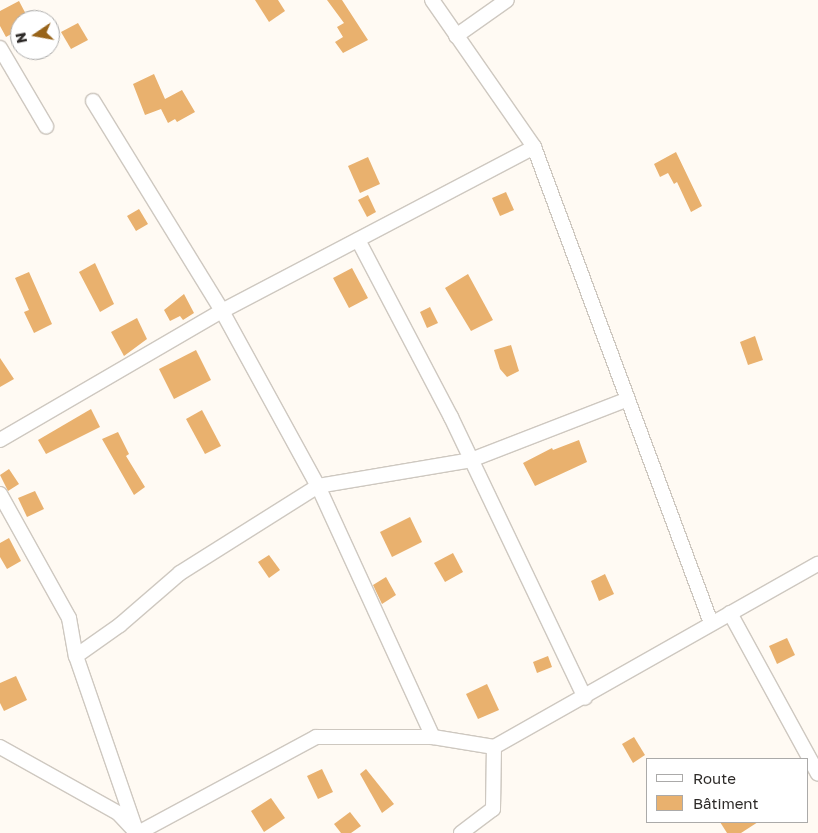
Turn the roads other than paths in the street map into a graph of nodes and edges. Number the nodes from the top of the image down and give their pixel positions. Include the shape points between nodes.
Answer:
1 (432, 0) edge
2 (507, 0) edge
3 (456, 36) junction
4 (0, 48) edge
5 (93, 101) dead end
6 (46, 126) dead end
7 (534, 147) junction
8 (358, 240) junction
9 (222, 311) junction
10 (628, 399) junction
11 (0, 440) edge
12 (471, 460) junction
13 (318, 486) junction
14 (0, 494) edge
15 (818, 564) edge
16 (730, 613) junction
17 (711, 623) junction
18 (76, 656) junction
19 (584, 697) junction
20 (433, 737) junction
21 (0, 747) edge
22 (494, 747) junction
23 (818, 774) edge
24 (137, 833) edge
25 (461, 833) edge

1 - 3 street
2 - 3 street
3 - 7 street
4 - 6 street
5 - 9 street
7 - 8 street
7 - 10 street
8 - 9 street
8 - 12 street
9 - 11 street
9 - 13 street
10 - 12 street
10 - 17 street
12 - 13 street
12 - 19 street
13 - 18 street via 180,573 120,625
13 - 20 street
14 - 18 street via 69,618
15 - 16 street
16 - 17 street
16 - 23 street
17 - 19 street
18 - 24 street
19 - 22 street
20 - 22 street
20 - 24 street via 316,737
21 - 24 street via 118,813
22 - 25 street via 493,809

